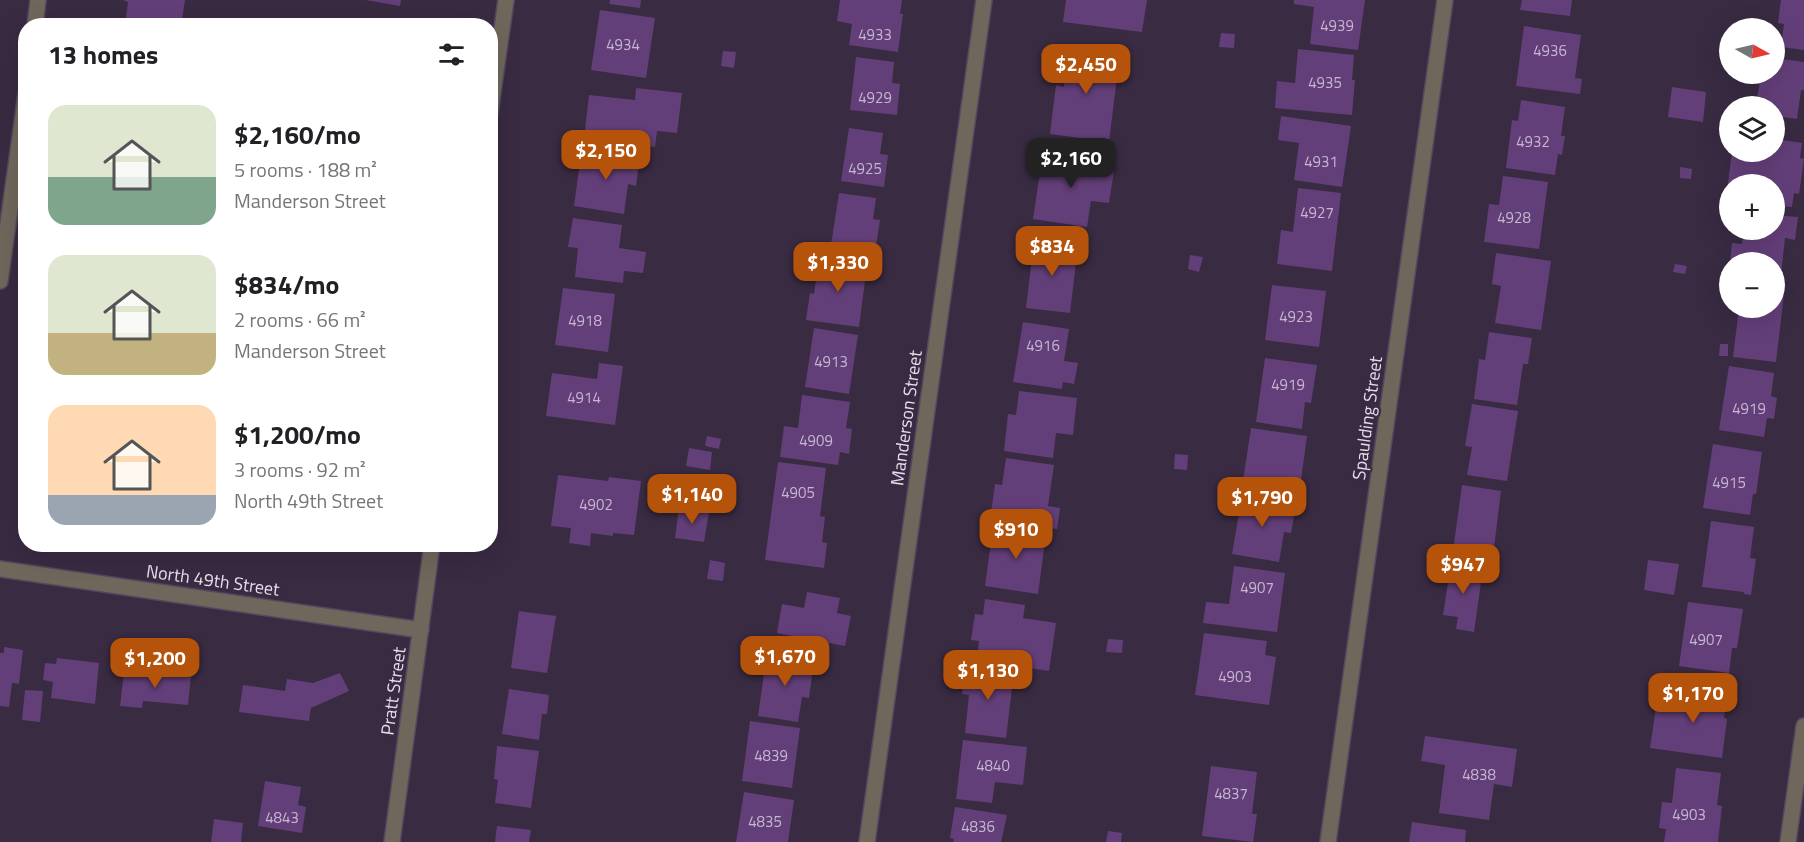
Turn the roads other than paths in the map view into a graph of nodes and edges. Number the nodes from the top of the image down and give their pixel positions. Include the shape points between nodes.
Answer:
1 (38, 0) edge
2 (506, 0) edge
3 (984, 0) edge
4 (1445, 0) edge
5 (36, 18) edge
6 (498, 56) edge
7 (18, 152) edge
8 (0, 281) edge
9 (431, 552) edge
10 (0, 569) edge
11 (421, 630) junction
12 (1804, 726) edge
13 (392, 842) edge
14 (867, 842) edge
15 (1328, 842) edge
16 (1788, 842) edge

1 - 5 street
2 - 6 street
3 - 14 street, Manderson Street
4 - 15 street, Spaulding Street
7 - 8 street
9 - 11 street, Pratt Street
10 - 11 street, North 49th Street
11 - 13 street, Pratt Street
12 - 16 street

